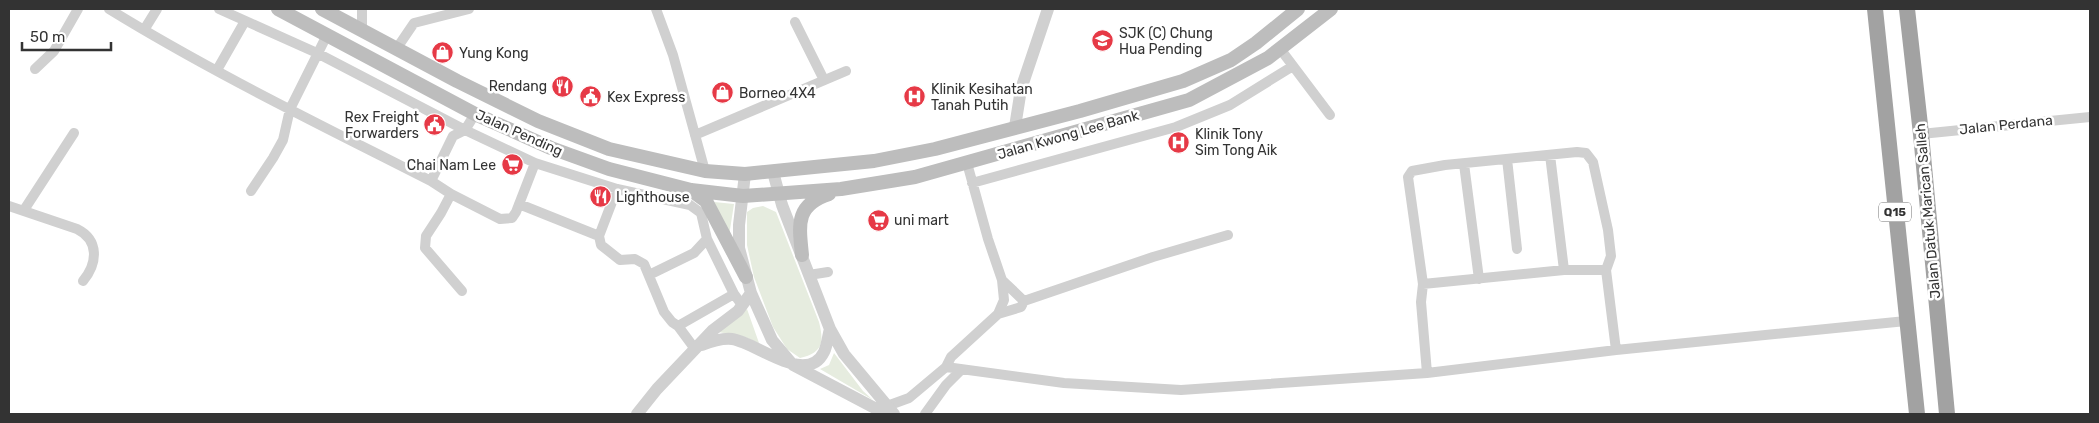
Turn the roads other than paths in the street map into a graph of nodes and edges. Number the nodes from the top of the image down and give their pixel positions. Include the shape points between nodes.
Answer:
1 (78, 9) edge
2 (109, 9) edge
3 (158, 9) edge
4 (219, 9) edge
5 (278, 9) edge
6 (322, 9) edge
7 (362, 9) edge
8 (469, 9) edge
9 (656, 9) edge
10 (1048, 9) edge
11 (1298, 9) edge
12 (1331, 9) edge
13 (1875, 9) edge
14 (1907, 9) edge
15 (245, 21) junction
16 (795, 22) dead end
17 (362, 29) junction
18 (144, 30) junction
19 (327, 35) junction
20 (397, 48) junction
21 (1281, 50) junction
22 (318, 53) junction
23 (1293, 66) junction
24 (35, 69) dead end
25 (217, 70) junction
26 (846, 71) dead end
27 (824, 80) junction
28 (290, 109) junction
29 (475, 114) junction
30 (1330, 115) dead end
31 (2090, 117) edge
32 (1015, 127) junction
33 (465, 130) junction
34 (74, 133) dead end
35 (1921, 134) junction
36 (695, 135) junction
37 (552, 148) junction
38 (1550, 155) junction
39 (1507, 159) junction
40 (967, 163) junction
41 (1464, 164) junction
42 (540, 165) junction
43 (705, 172) junction
44 (774, 172) junction
45 (630, 174) junction
46 (745, 174) junction
47 (431, 181) junction
48 (972, 183) junction
49 (617, 189) junction
50 (841, 189) junction
51 (690, 190) junction
52 (250, 191) dead end
53 (628, 191) junction
54 (779, 193) junction
55 (451, 194) junction
56 (743, 196) junction
57 (519, 204) junction
58 (9, 206) edge
59 (24, 210) junction
60 (1228, 235) dead end
61 (600, 236) junction
62 (707, 239) junction
63 (1517, 248) dead end
64 (802, 255) junction
65 (1564, 270) junction
66 (1606, 270) junction
67 (828, 272) dead end
68 (809, 275) junction
69 (649, 276) junction
70 (746, 277) junction
71 (1479, 279) junction
72 (1002, 280) junction
73 (83, 281) dead end
74 (1423, 284) junction
75 (462, 291) dead end
76 (751, 293) junction
77 (734, 294) junction
78 (1024, 301) junction
79 (742, 305) junction
80 (998, 314) junction
81 (1906, 321) junction
82 (678, 326) junction
83 (830, 329) junction
84 (696, 348) junction
85 (1616, 350) junction
86 (793, 365) junction
87 (946, 367) junction
88 (961, 370) junction
89 (1427, 373) junction
90 (889, 412) edge
91 (637, 414) edge
92 (925, 414) edge
93 (1917, 414) edge
94 (1947, 414) edge

1 - 24 street via 54,51
2 - 18 street
3 - 18 street
4 - 15 street
5 - 19 main road, Jalan Pending
6 - 17 main road, Jalan Pending
7 - 17 street
8 - 20 street via 414,23
9 - 36 street
10 - 32 street via 1021,89
11 - 32 main road, Jalan Kwong Lee Bank via 1231,60 1183,81
12 - 21 main road, Jalan Kwong Lee Bank
13 - 81 highway, Q15
14 - 35 highway, Jalan Datuk Marican Salleh / Q15
15 - 22 street
15 - 25 street
16 - 27 street
17 - 20 main road, Jalan Pending
18 - 25 street
19 - 22 street
19 - 29 main road, Jalan Pending
20 - 43 main road, Jalan Pending via 538,121 609,149
21 - 23 street
21 - 40 main road, Jalan Kwong Lee Bank via 1189,100
22 - 28 street
22 - 33 street
23 - 30 street
23 - 48 street via 1230,106 1176,127
25 - 28 street
26 - 27 street
27 - 36 street
28 - 47 street
28 - 52 street via 283,140
29 - 33 street
29 - 37 main road, Jalan Pending
31 - 35 street, Jalan Perdana
32 - 44 main road, Jalan Kwong Lee Bank via 874,162
33 - 42 street
33 - 47 street via 453,136
34 - 59 street
35 - 94 highway, Jalan Datuk Marican Salleh / Q15
36 - 43 street
37 - 42 street
37 - 45 main road, Jalan Pending
38 - 39 street
38 - 65 street
38 - 66 street via 1577,152 1586,154 1593,162 1608,230 1611,256
39 - 41 street
39 - 63 street
40 - 48 street
40 - 50 main road, Jalan Kwong Lee Bank via 914,178
41 - 71 street
41 - 74 street via 1410,172 1408,177
42 - 49 street
42 - 57 street
43 - 46 main road, Jalan Pending
44 - 46 main road, Jalan Pending
44 - 54 street
45 - 51 main road, Jalan Pending
45 - 53 street
46 - 56 street
47 - 55 street
48 - 72 street
49 - 53 street
49 - 61 street
50 - 54 main road, Jalan Kwong Lee Bank
50 - 64 main road via 811,202 805,209 799,225
51 - 56 main road, Jalan Pending
51 - 70 main road via 706,201
53 - 62 street via 690,205 700,213
54 - 56 main road, Jalan Pending
54 - 64 street
55 - 57 street via 500,219 512,218
55 - 75 street via 426,236 425,248
56 - 70 street via 739,248
57 - 61 street
58 - 59 street
59 - 73 street via 87,234 94,245 91,271
60 - 78 street via 1145,259
61 - 69 street via 601,245 620,260 636,259 644,264
62 - 69 street via 694,253
62 - 77 street
64 - 68 street
65 - 66 street
65 - 71 street
66 - 85 street
67 - 68 street
68 - 83 street
69 - 82 street via 664,312
70 - 76 street
71 - 74 street
72 - 78 street
72 - 80 street via 1004,300
74 - 89 street via 1421,302
76 - 79 street
76 - 86 street via 772,340
77 - 79 street
77 - 82 street
78 - 80 street via 1021,307
79 - 84 street
80 - 87 street via 952,357
81 - 85 street
81 - 93 highway, Q15
82 - 84 street
83 - 86 street via 824,352 818,360
83 - 90 street via 844,354
84 - 86 street via 715,340 734,339
84 - 91 street
85 - 89 street
86 - 90 street
87 - 88 street
87 - 90 street
88 - 89 street via 1064,383 1172,390
88 - 92 street

